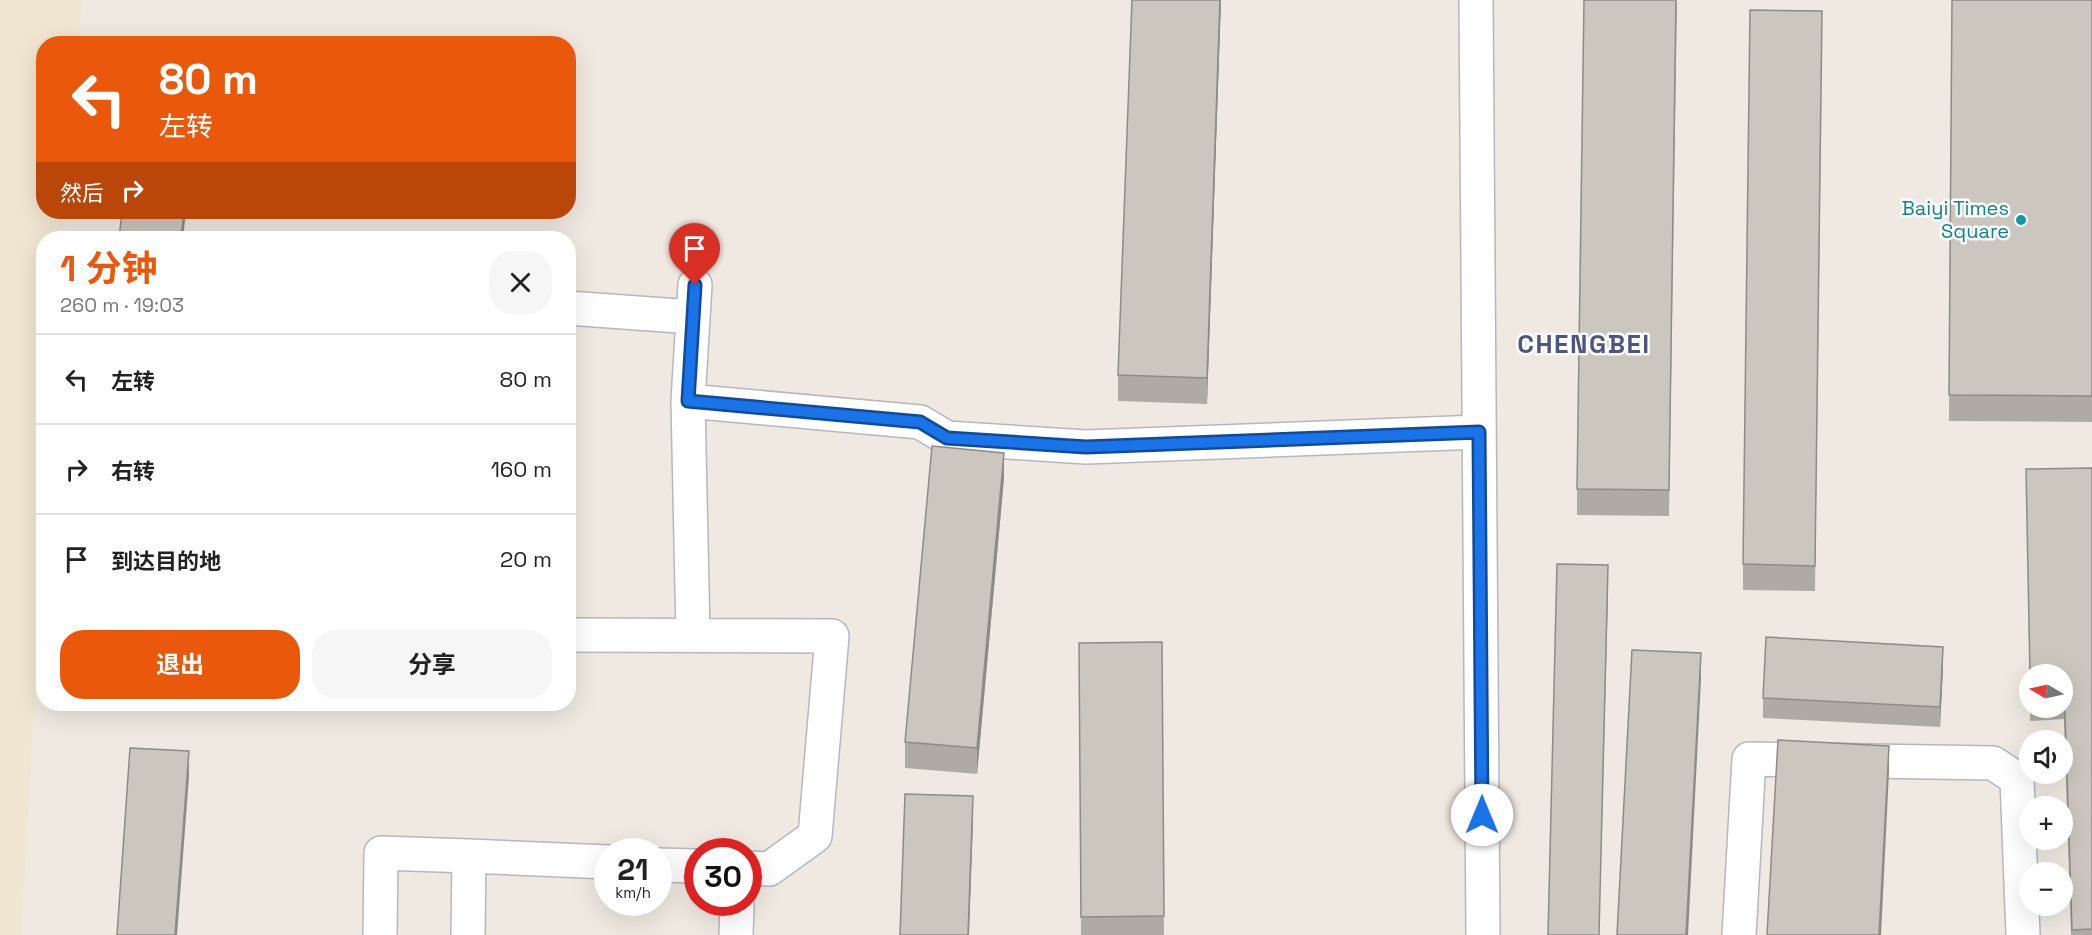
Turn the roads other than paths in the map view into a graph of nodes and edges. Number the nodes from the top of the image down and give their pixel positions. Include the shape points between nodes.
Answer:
1 (1476, 0) edge
2 (695, 285) dead end
3 (576, 309) edge
4 (693, 317) junction
5 (688, 401) junction
6 (1479, 432) junction
7 (693, 635) junction
8 (576, 636) edge
9 (469, 856) junction
10 (594, 861) edge
11 (762, 869) edge
12 (737, 916) edge
13 (380, 935) edge
14 (468, 935) edge
15 (736, 935) edge
16 (1483, 935) edge
17 (1739, 935) edge
18 (2023, 935) edge

1 - 6 street
2 - 4 street
3 - 4 street
4 - 5 street
5 - 6 street via 920,422 947,438 1086,447
5 - 7 street
6 - 16 street
7 - 8 street
7 - 11 street via 832,636 815,836 769,869
9 - 10 street
9 - 13 street via 381,853
9 - 14 street
12 - 15 street
17 - 18 street via 1749,759 1993,763 2017,779

